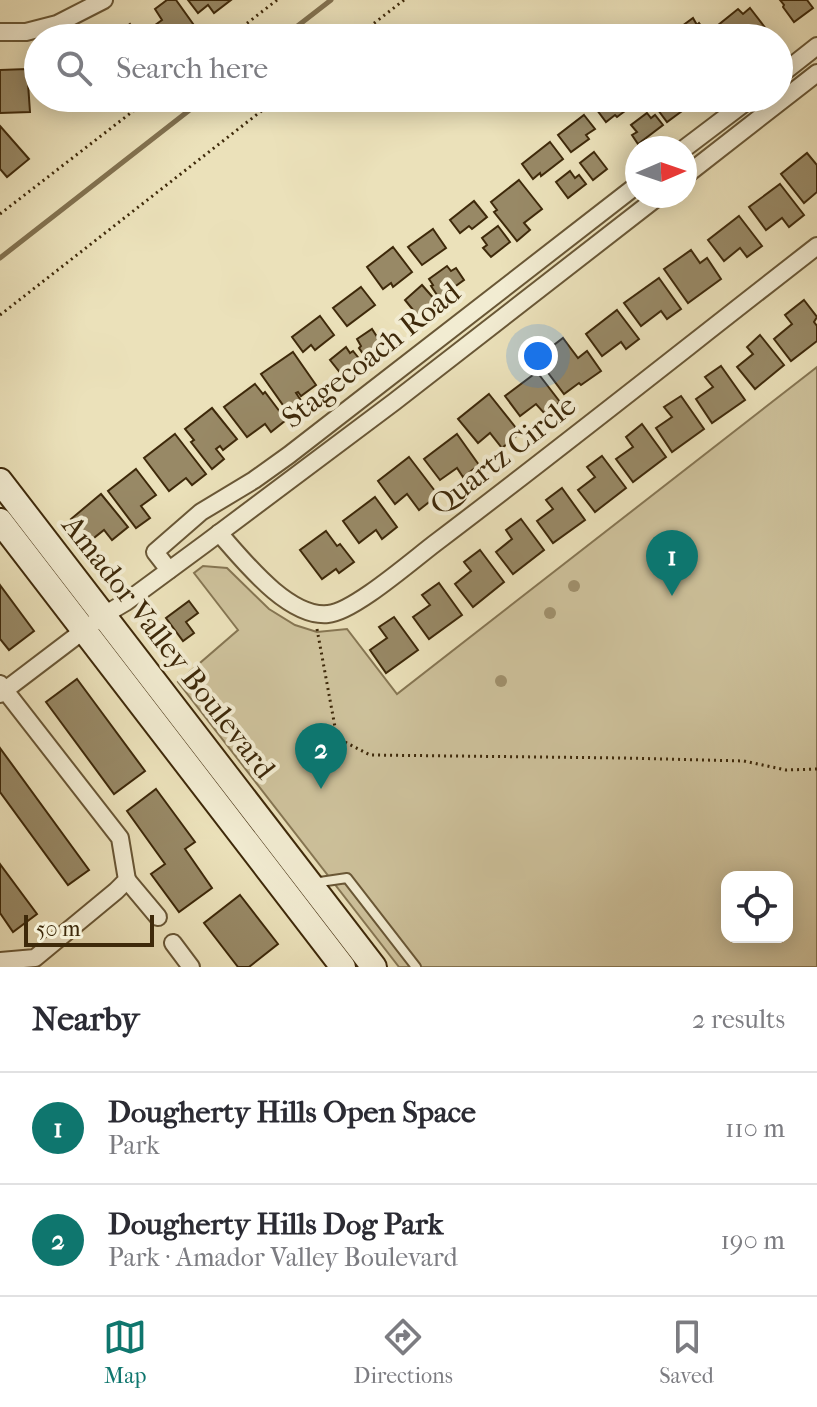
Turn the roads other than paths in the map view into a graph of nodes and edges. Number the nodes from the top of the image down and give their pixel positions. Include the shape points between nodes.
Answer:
1 (104, 0) edge
2 (57, 24) edge
3 (0, 32) edge
4 (24, 32) edge
5 (817, 46) edge
6 (793, 65) edge
7 (816, 77) edge
8 (793, 94) edge
9 (734, 112) edge
10 (768, 112) edge
11 (697, 139) edge
12 (697, 167) edge
13 (625, 194) edge
14 (644, 208) edge
15 (601, 212) junction
16 (616, 230) junction
17 (817, 246) edge
18 (398, 371) junction
19 (411, 388) junction
20 (0, 481) edge
21 (0, 521) edge
22 (219, 533) junction
23 (169, 570) junction
24 (94, 622) junction
25 (2, 689) edge
26 (127, 880) junction
27 (310, 884) junction
28 (158, 917) dead end
29 (173, 943) dead end
30 (0, 961) edge
31 (191, 967) edge
32 (343, 967) edge
33 (374, 967) edge
34 (416, 967) edge

1 - 2 street
3 - 4 street
5 - 6 street
7 - 8 street
9 - 11 street
10 - 12 street
13 - 15 street, Stagecoach Road
14 - 16 street, Stagecoach Road
15 - 16 street
15 - 18 street, Stagecoach Road
16 - 19 street, Stagecoach Road
17 - 22 street, Quartz Circle via 338,612 296,607 261,580
18 - 19 street
18 - 23 street, Stagecoach Road via 254,480 201,512 155,552
19 - 22 street, Stagecoach Road
20 - 24 street, Amador Valley Boulevard via 41,534
21 - 24 street, Amador Valley Boulevard
22 - 23 street, Stagecoach Road
23 - 24 street, Stagecoach Road
24 - 25 street, Stagecoach Road
24 - 27 street, Amador Valley Boulevard
24 - 32 street, Amador Valley Boulevard
25 - 26 street via 120,838
26 - 28 street
26 - 30 street via 35,958
27 - 33 street, Amador Valley Boulevard
27 - 34 lane via 347,878
29 - 31 street

